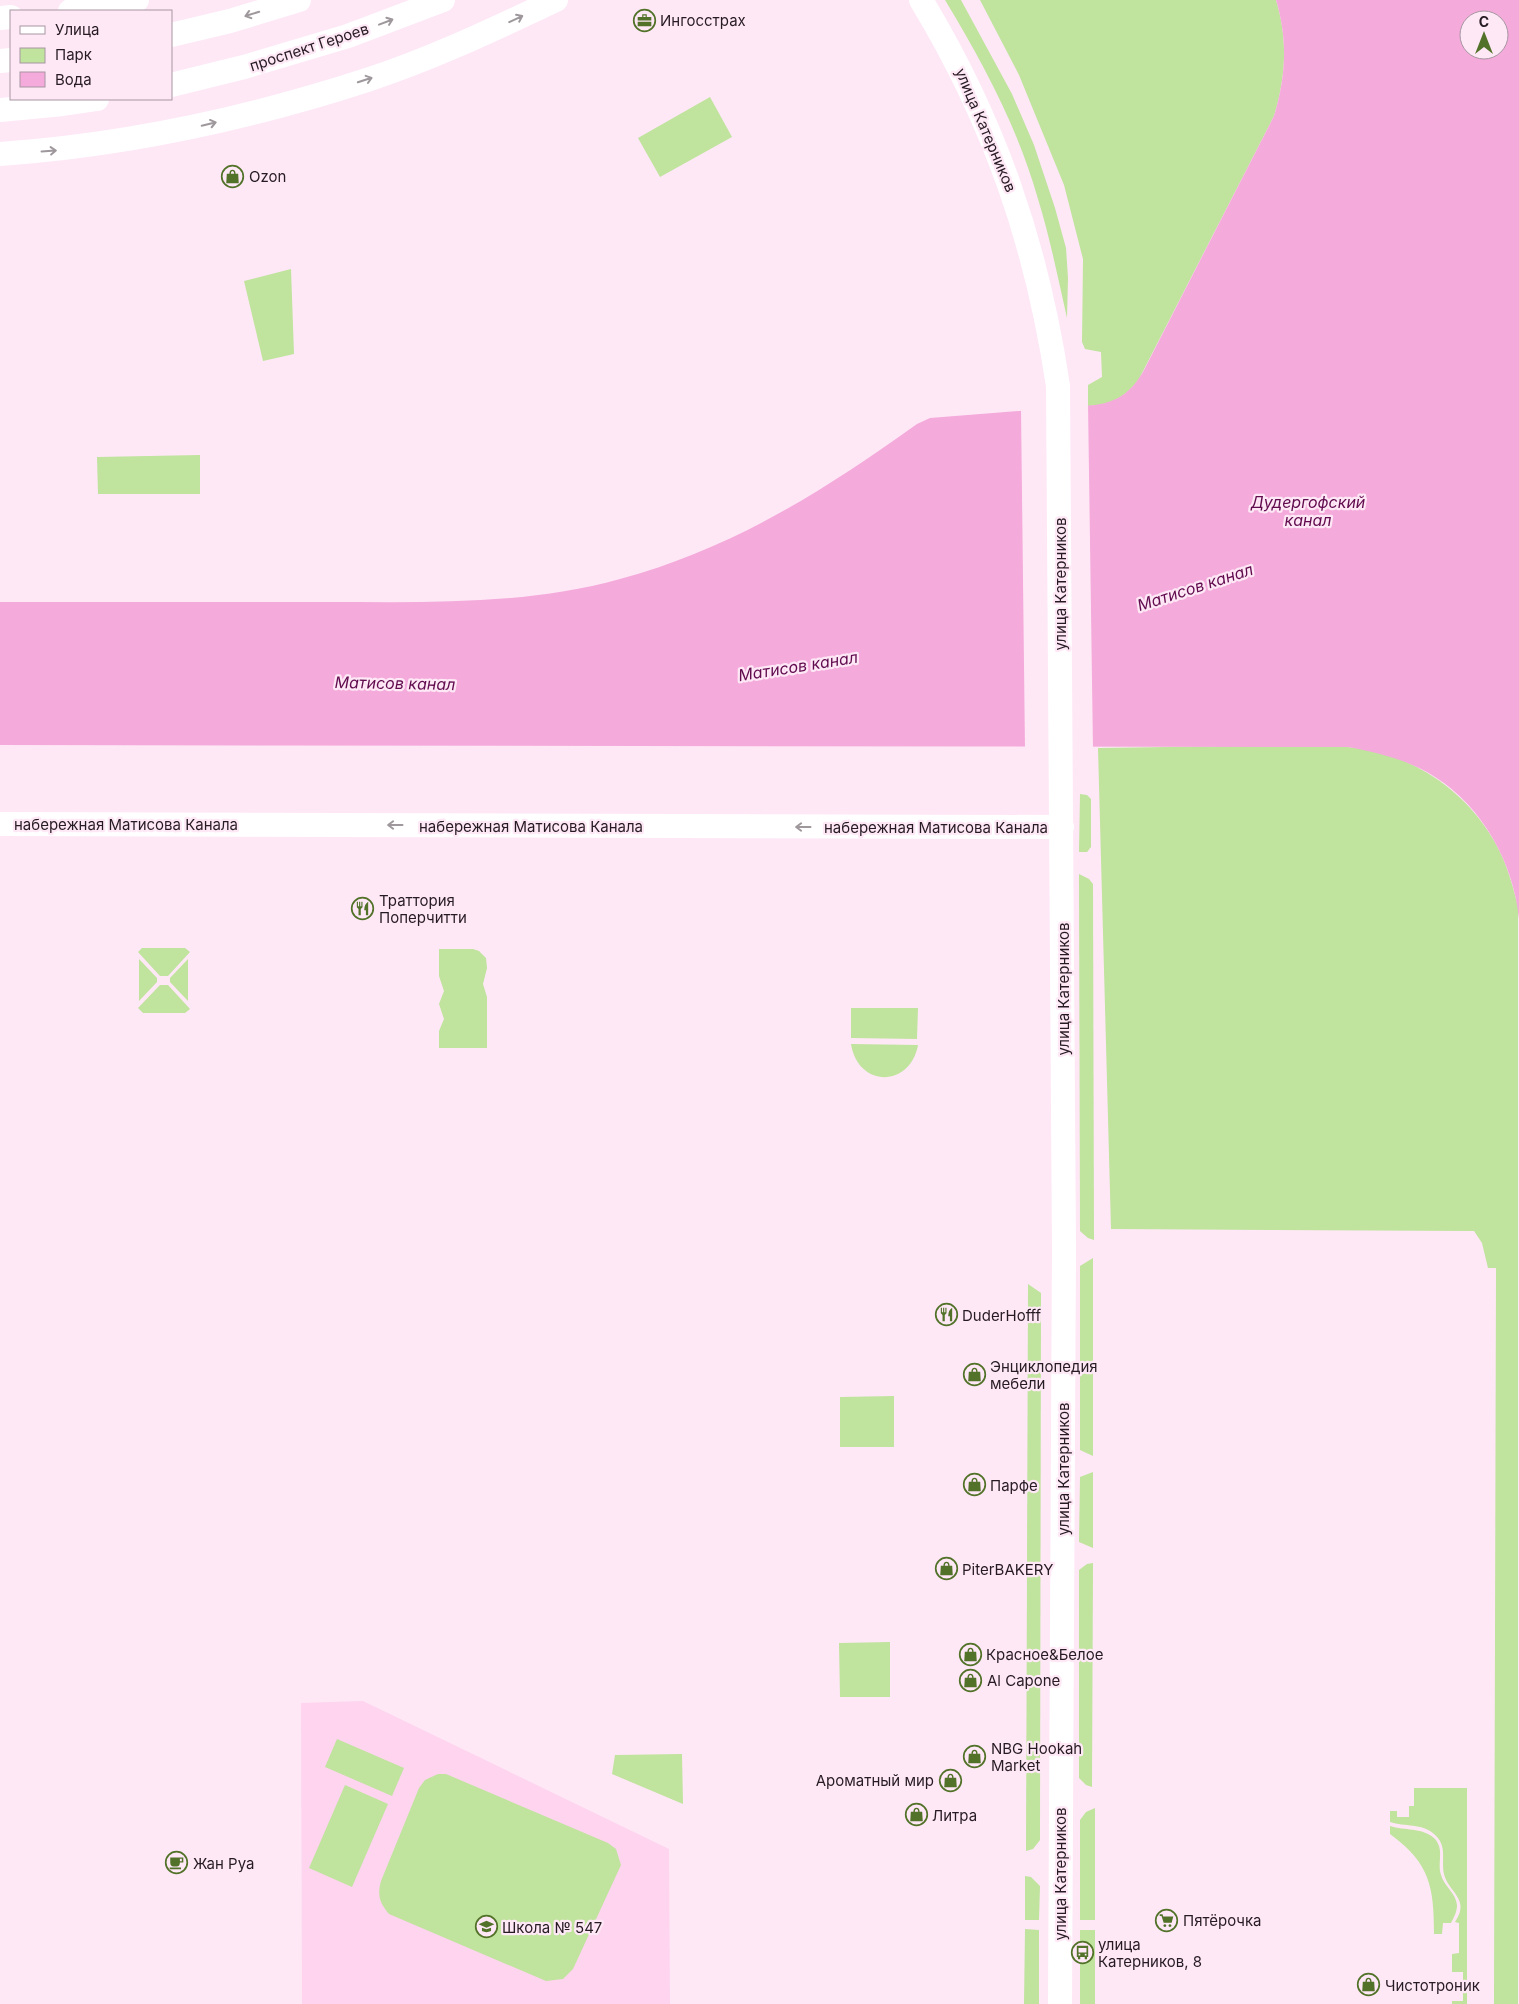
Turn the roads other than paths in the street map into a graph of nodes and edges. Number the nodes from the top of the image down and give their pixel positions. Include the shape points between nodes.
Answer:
1 (138, 0) edge
2 (299, 0) edge
3 (443, 0) edge
4 (556, 0) edge
5 (921, 0) edge
6 (76, 10) edge
7 (172, 35) edge
8 (172, 85) edge
9 (90, 100) edge
10 (0, 110) edge
11 (0, 154) edge
12 (0, 824) edge
13 (1062, 826) junction
14 (1060, 2004) edge

1 - 6 street
2 -> 7 street
8 -> 3 street, проспект Героев via 244,68 348,36
11 -> 4 street via 67,149 166,134 259,112 368,80 471,40
5 - 13 street, улица Катерников via 948,44 1012,187 1042,297 1058,386
9 - 10 street
13 -> 12 street, набережная Матисова Канала
13 - 14 street, улица Катерников via 1064,1249

